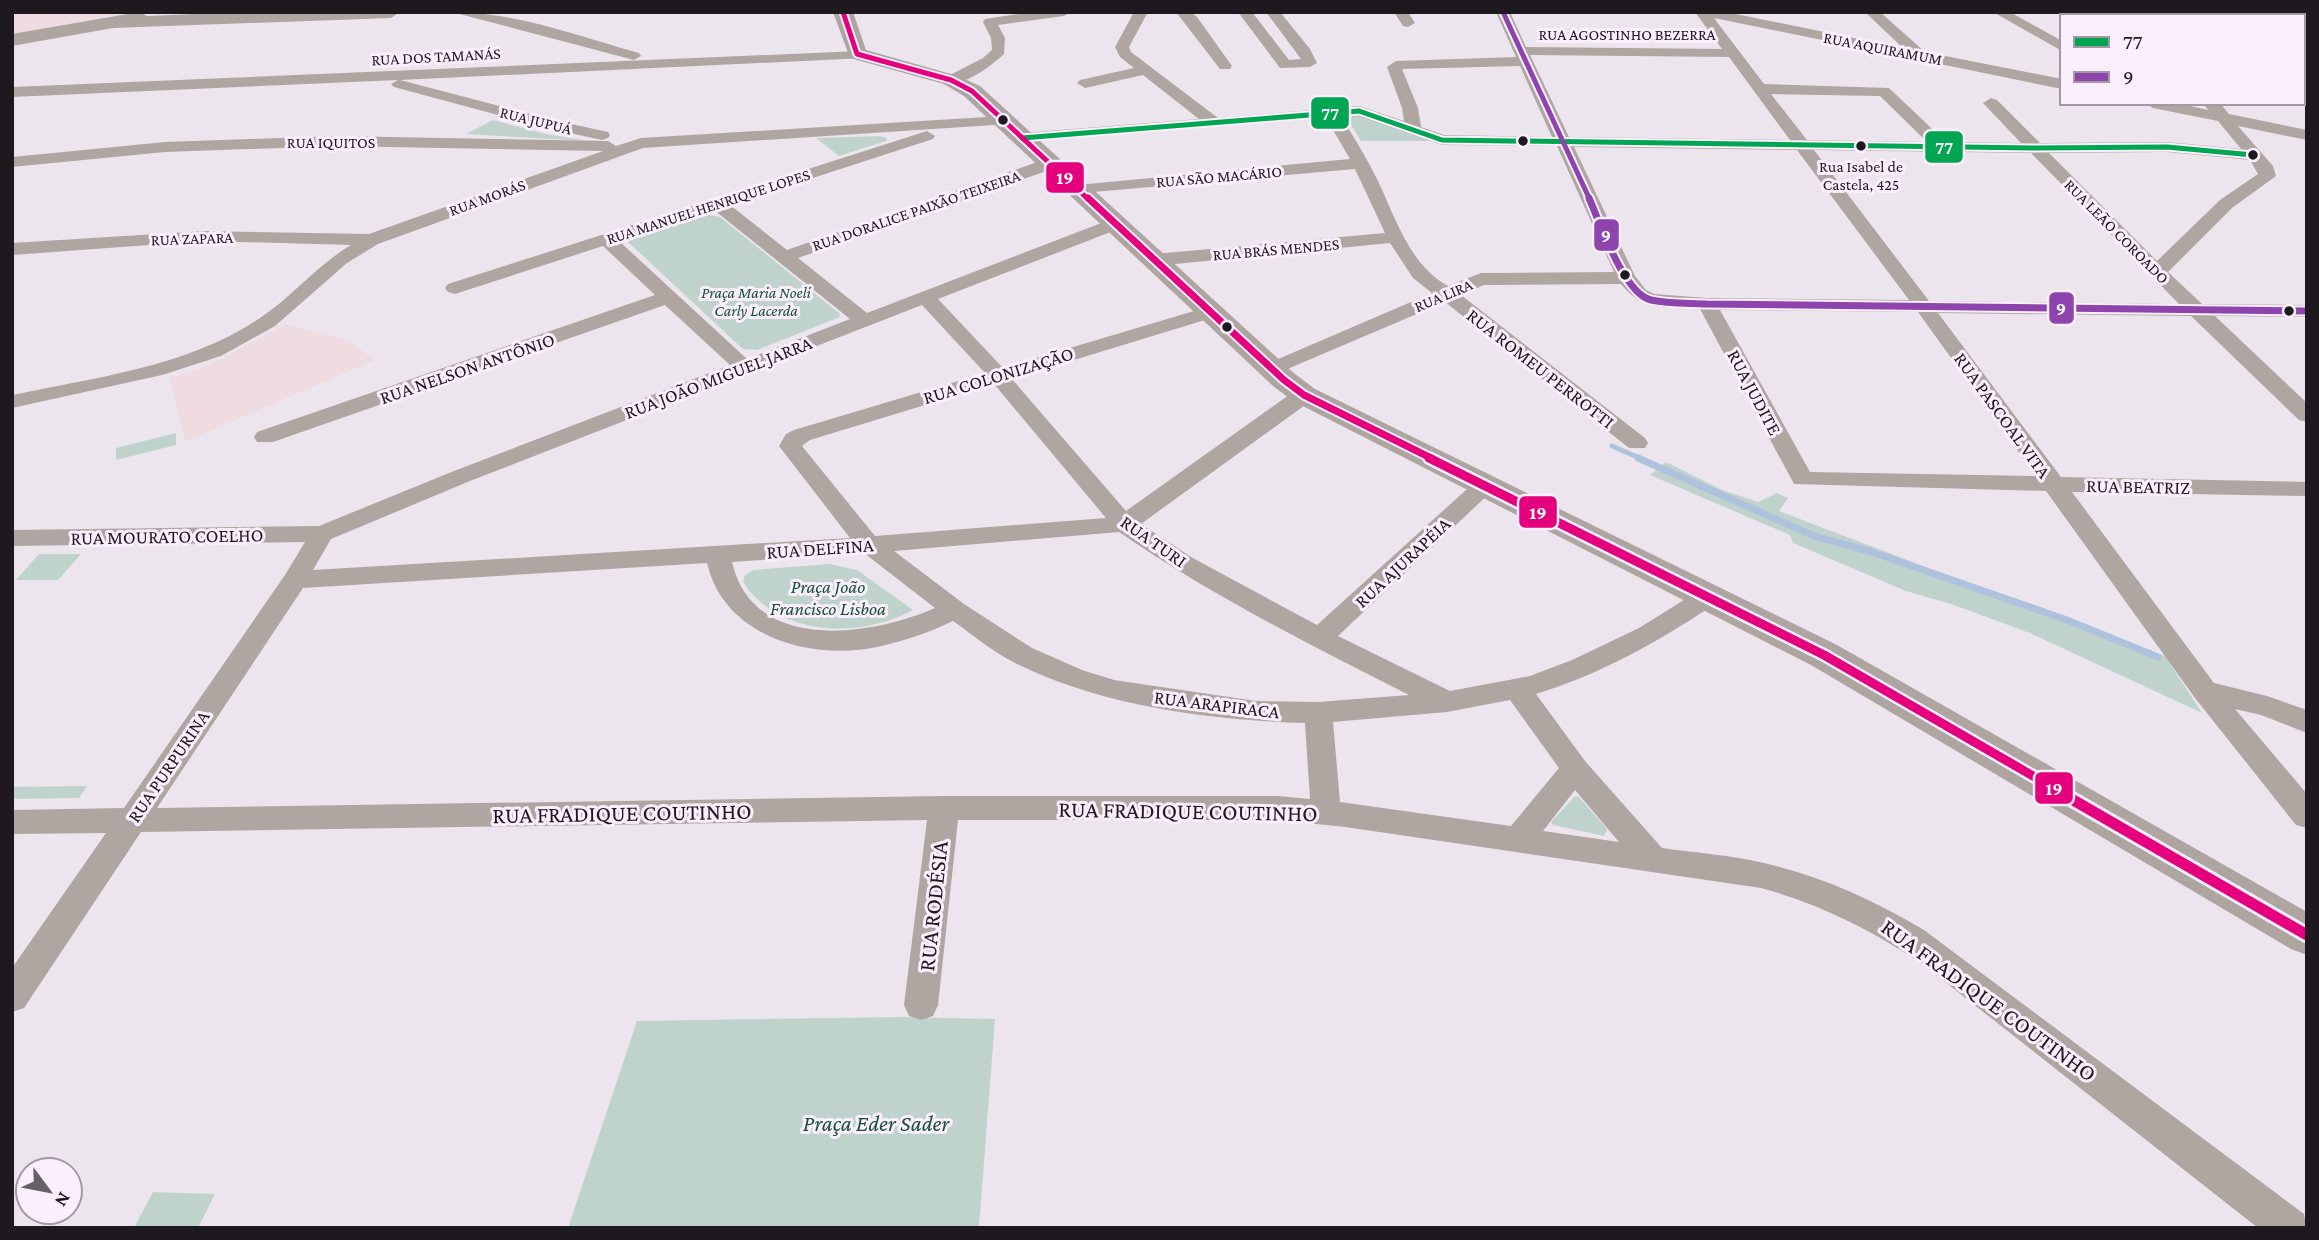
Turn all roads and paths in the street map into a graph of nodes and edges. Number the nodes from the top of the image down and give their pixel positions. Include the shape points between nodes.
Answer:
1 (169, 12) edge
2 (201, 12) edge
3 (391, 12) edge
4 (459, 12) edge
5 (843, 12) edge
6 (1064, 12) edge
7 (1140, 12) edge
8 (1183, 12) edge
9 (1245, 12) edge
10 (1273, 12) edge
11 (1503, 12) edge
12 (1703, 12) edge
13 (1872, 12) edge
14 (2000, 12) edge
15 (519, 16) edge
16 (117, 22) junction
17 (12, 40) edge
18 (2060, 46) edge
19 (1733, 52) junction
20 (861, 55) junction
21 (1920, 55) junction
22 (1523, 56) junction
23 (660, 63) junction
24 (1225, 66) dead end
25 (1143, 71) junction
26 (459, 72) junction
27 (370, 77) junction
28 (951, 80) junction
29 (1085, 83) dead end
30 (2060, 85) edge
31 (1760, 89) junction
32 (12, 92) edge
33 (432, 92) junction
34 (1990, 103) dead end
35 (2163, 105) edge
36 (2213, 105) edge
37 (1330, 112) junction
38 (2223, 118) junction
39 (1003, 121) junction
40 (1212, 121) junction
41 (960, 125) junction
42 (1413, 130) junction
43 (2307, 135) edge
44 (1022, 138) junction
45 (1561, 140) junction
46 (641, 143) junction
47 (1799, 144) junction
48 (1940, 145) junction
49 (2034, 148) junction
50 (2195, 150) junction
51 (2253, 155) junction
52 (15, 162) edge
53 (1361, 163) junction
54 (1049, 164) junction
55 (2242, 178) junction
56 (1077, 190) junction
57 (717, 204) junction
58 (1115, 224) junction
59 (1396, 237) junction
60 (606, 239) junction
61 (371, 240) junction
62 (2131, 244) junction
63 (12, 248) edge
64 (2177, 253) junction
65 (784, 257) junction
66 (1155, 260) junction
67 (2157, 272) junction
68 (1626, 278) junction
69 (455, 288) dead end
70 (1446, 293) junction
71 (668, 297) junction
72 (926, 298) junction
73 (1707, 304) junction
74 (1924, 307) junction
75 (2198, 311) junction
76 (2307, 311) edge
77 (1212, 312) junction
78 (865, 321) junction
79 (744, 367) junction
80 (1271, 369) junction
81 (997, 374) junction
82 (1304, 395) junction
83 (12, 402) edge
84 (2307, 415) edge
85 (265, 437) dead end
86 (1637, 443) dead end
87 (790, 446) joint
88 (1802, 479) joint
89 (1485, 485) junction
90 (2054, 485) junction
91 (2307, 489) edge
92 (1124, 524) junction
93 (322, 534) junction
94 (12, 538) edge
95 (869, 545) junction
96 (718, 555) junction
97 (295, 580) junction
98 (1709, 596) junction
99 (955, 610) junction
100 (1319, 638) junction
101 (1517, 689) junction
102 (2205, 691) junction
103 (1447, 702) junction
104 (1318, 713) junction
105 (2307, 722) edge
106 (1575, 769) junction
107 (944, 808) junction
108 (1326, 813) junction
109 (2307, 816) edge
110 (131, 820) junction
111 (12, 822) edge
112 (1518, 840) junction
113 (1651, 858) junction
114 (2306, 934) edge
115 (12, 997) edge
116 (921, 1005) dead end
117 (2290, 1228) edge

1 - 16 street
2 - 16 street
3 - 16 street
4 - 15 street
5 - 20 street via 855,51
6 - 28 street via 991,21 999,51
7 - 25 street via 1122,47
8 - 24 street
9 - 10 street via 1285,65 1310,63
11 - 22 street
12 - 19 street, RUA PASCOAL VITA
12 - 21 street, RUA AQUIRAMUM
13 - 21 street
14 - 18 street
15 - 23 street
16 - 17 street
19 - 22 street, RUA AGOSTINHO BEZERRA
19 - 31 street, RUA PASCOAL VITA
20 - 23 street, RUA DOS TAMANÁS
20 - 28 street
21 - 30 street, RUA AQUIRAMUM
22 - 42 street via 1396,65
22 - 45 street
23 - 26 street, RUA DOS TAMANÁS
25 - 29 street
25 - 40 street
26 - 27 street, RUA DOS TAMANÁS
26 - 33 street via 435,82
27 - 32 street, RUA DOS TAMANÁS
27 - 33 street, RUA JUPUÁ
28 - 39 street via 972,91
31 - 47 street, RUA PASCOAL VITA
31 - 48 street via 1884,91
33 - 46 street, RUA JUPUÁ via 539,122
34 - 49 street, RUA LEÃO COROADO
35 - 38 street
36 - 38 street
37 - 40 street
37 - 42 street via 1364,112
37 - 53 street, RUA ROMEU PERROTTI
38 - 43 street
38 - 51 street
39 - 41 street, RUA MORÁS
39 - 44 street
40 - 44 street
41 - 46 street, RUA MORÁS
41 - 57 street, RUA MANUEL HENRIQUE LOPES
42 - 45 street via 1442,140
44 - 54 street
45 - 47 street
45 - 68 street
46 - 52 street, RUA IQUITOS via 582,147 260,143
46 - 61 street, RUA MORÁS
47 - 48 street
47 - 74 street, RUA PASCOAL VITA
48 - 49 street
49 - 50 street
49 - 62 street, RUA LEÃO COROADO
50 - 51 street
50 - 55 street
51 - 55 street via 2267,176
53 - 56 street, RUA SÃO MACÁRIO
53 - 59 street, RUA ROMEU PERROTTI
54 - 56 street
54 - 65 street, RUA DORALICE PAIXÃO TEIXEIRA
55 - 64 street via 2226,204
56 - 58 street
57 - 60 street, RUA MANUEL HENRIQUE LOPES
57 - 65 street
58 - 66 street
58 - 72 street, RUA JOÃO MIGUEL JARRA
59 - 66 street, RUA BRÁS MENDES
59 - 70 street, RUA ROMEU PERROTTI via 1426,281
60 - 69 street, RUA MANUEL HENRIQUE LOPES
60 - 71 street
61 - 63 street, RUA ZAPARA via 204,236
61 - 83 street, RUA MORÁS via 340,260 268,322 214,352 155,371
62 - 64 street
62 - 67 street, RUA LEÃO COROADO
64 - 67 street
65 - 78 street
66 - 77 street
67 - 75 street, RUA LEÃO COROADO
68 - 70 street, RUA LIRA via 1502,277 1481,279
68 - 73 street via 1650,300
70 - 80 street, RUA LIRA
70 - 86 street, RUA ROMEU PERROTTI
71 - 79 street
71 - 85 street, RUA NELSON ANTÔNIO
72 - 78 street, RUA JOÃO MIGUEL JARRA
72 - 81 street, RUA TURI
73 - 74 street
73 - 88 street, RUA JUDITE
74 - 75 street
74 - 90 street, RUA PASCOAL VITA
75 - 76 street
75 - 84 street, RUA LEÃO COROADO
77 - 80 street
77 - 81 street, RUA COLONIZAÇÃO
78 - 79 street, RUA JOÃO MIGUEL JARRA
79 - 93 street, RUA JOÃO MIGUEL JARRA
80 - 82 street
81 - 87 street, RUA COLONIZAÇÃO via 802,435
81 - 92 street, RUA TURI
82 - 89 street
82 - 92 street
87 - 95 street, RUA ARAPIRACA
88 - 90 street, RUA BEATRIZ
89 - 98 street
89 - 100 street, RUA AJURAPÉIA
90 - 91 street, RUA BEATRIZ
90 - 102 street, RUA PASCOAL VITA
92 - 95 street, RUA DELFINA
92 - 100 street, RUA TURI via 1182,563
93 - 94 street, RUA MOURATO COELHO
93 - 97 street, RUA PURPURINA
95 - 96 street, RUA DELFINA
95 - 99 street, RUA ARAPIRACA
96 - 97 street, RUA DELFINA
96 - 99 street via 732,595 753,619 793,637 855,642 895,634
97 - 110 street, RUA PURPURINA
98 - 101 street, RUA ARAPIRACA via 1626,647
98 - 114 street via 1836,662
99 - 104 street, RUA ARAPIRACA via 1022,655 1114,691 1256,711
100 - 103 street, RUA TURI
101 - 103 street, RUA ARAPIRACA
101 - 106 street
102 - 105 street via 2267,706
102 - 109 street, RUA PASCOAL VITA
103 - 104 street, RUA ARAPIRACA
104 - 108 street
106 - 112 street
106 - 113 street
107 - 108 street, RUA FRADIQUE COUTINHO via 1278,808
107 - 110 street, RUA FRADIQUE COUTINHO
107 - 116 street, RUA RODÉSIA
108 - 112 street, RUA FRADIQUE COUTINHO
110 - 111 street, RUA FRADIQUE COUTINHO
110 - 115 street, RUA PURPURINA
112 - 113 street, RUA FRADIQUE COUTINHO
113 - 117 street, RUA FRADIQUE COUTINHO via 1801,884 1886,922 1933,953

